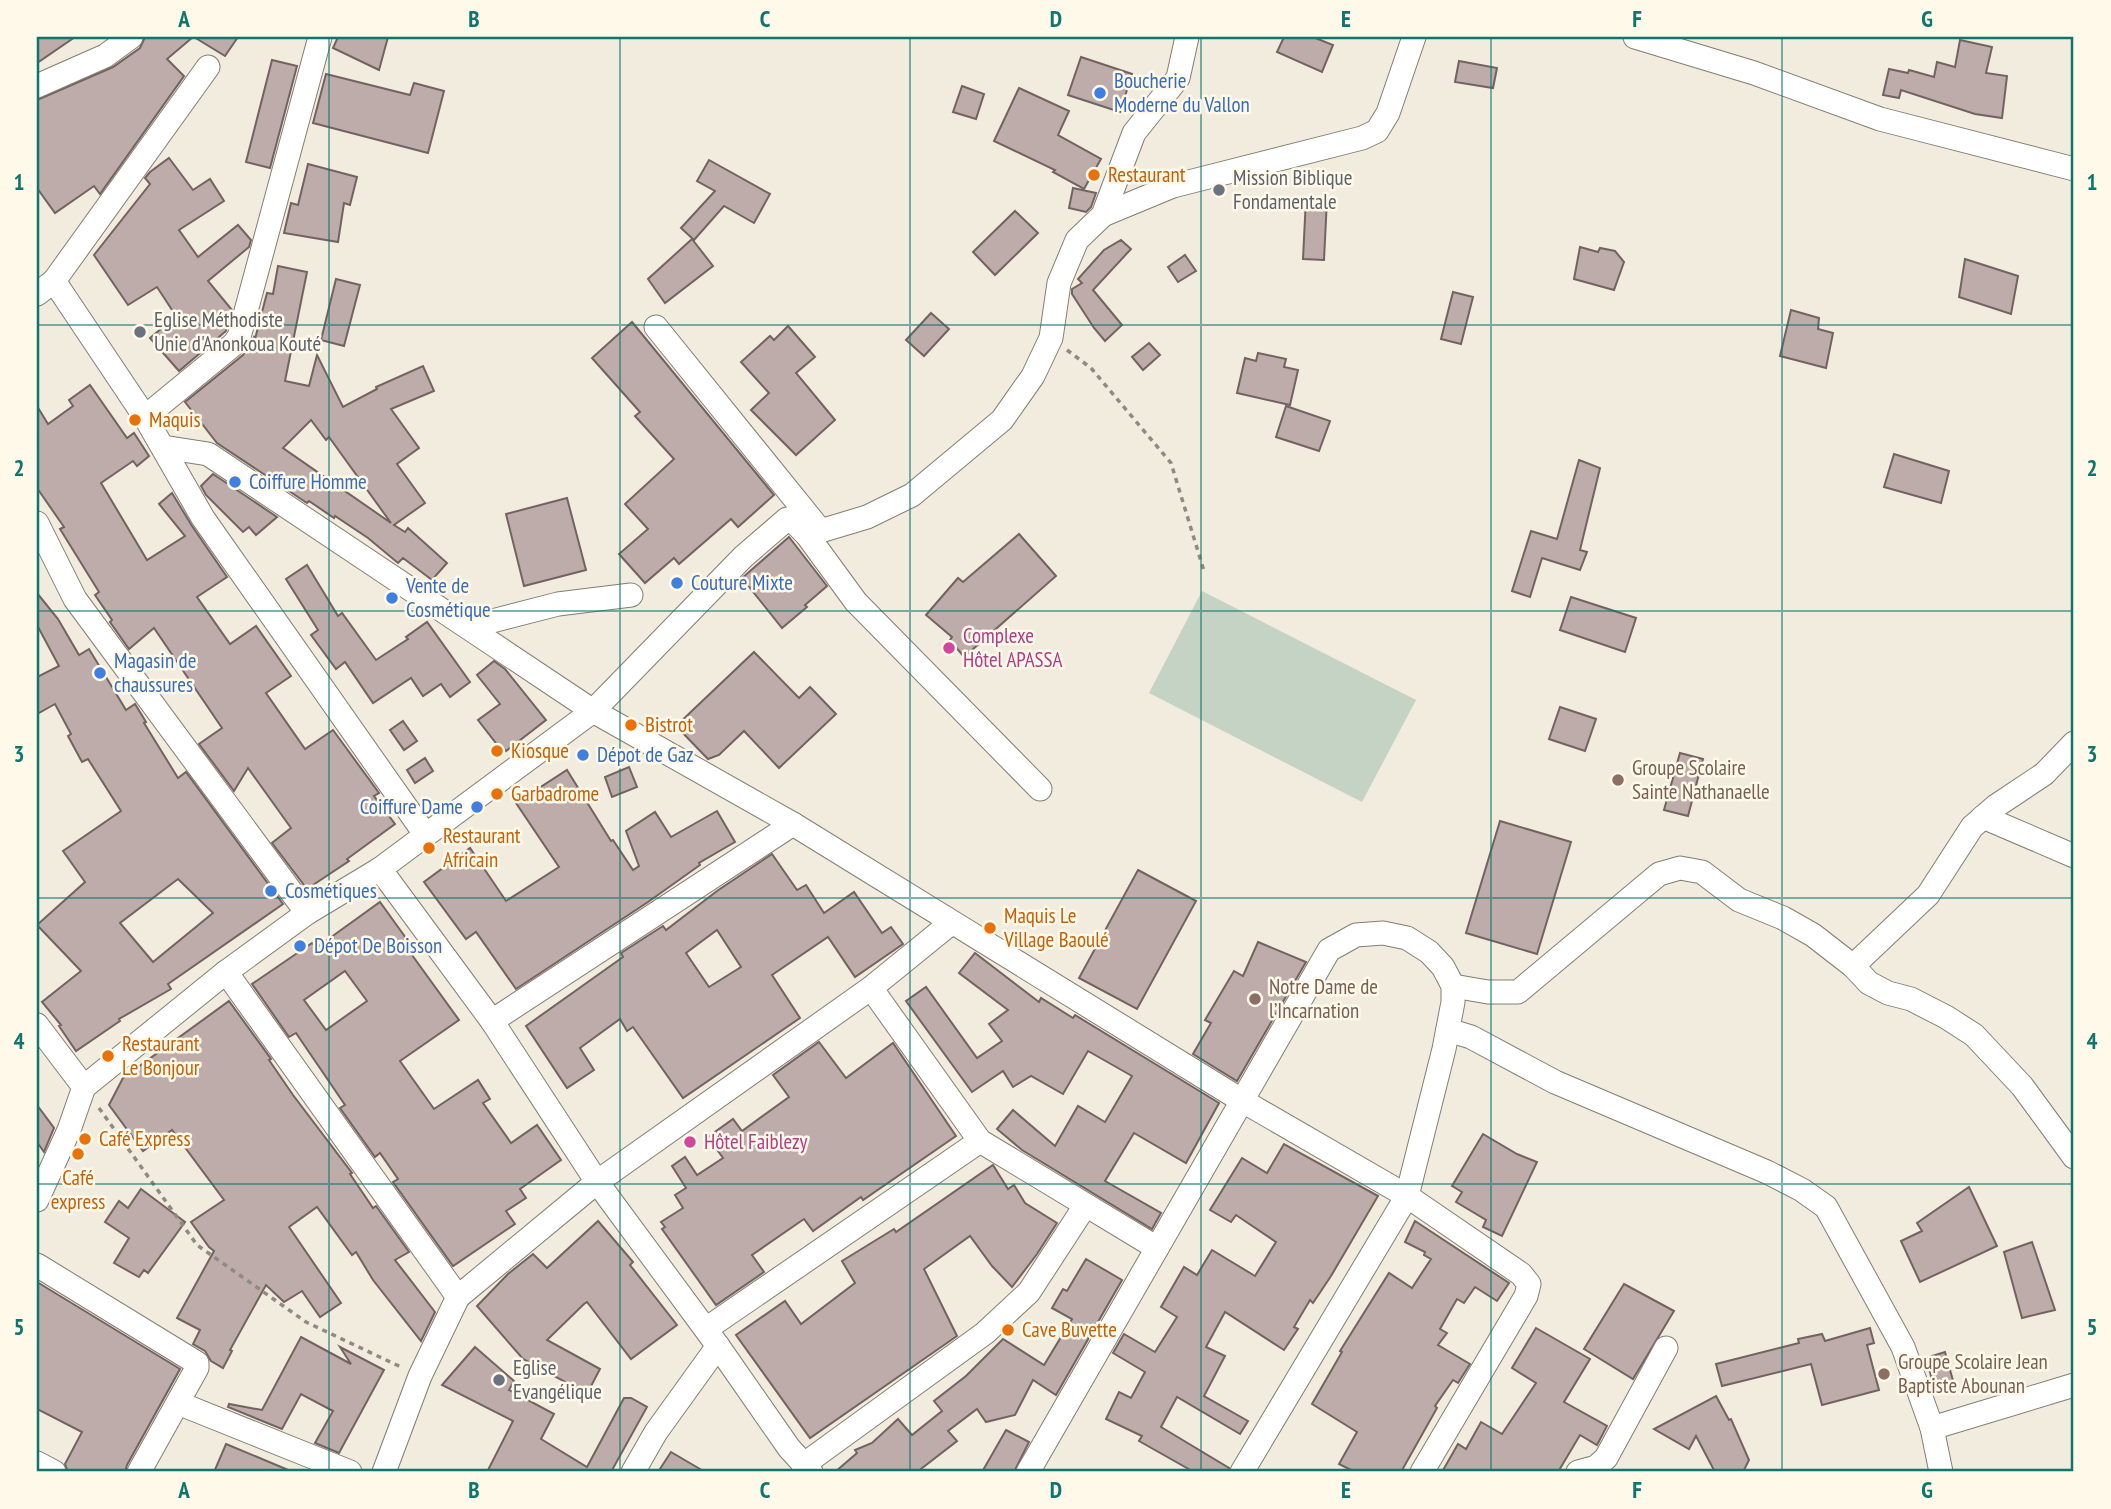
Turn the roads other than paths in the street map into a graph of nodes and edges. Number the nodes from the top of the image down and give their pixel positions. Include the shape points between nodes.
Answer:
1 (131, 37) edge
2 (320, 37) edge
3 (1187, 37) edge
4 (1414, 37) edge
5 (1635, 37) edge
6 (208, 67) dead end
7 (37, 86) edge
8 (2074, 169) edge
9 (1103, 215) junction
10 (46, 288) edge
11 (656, 327) dead end
12 (145, 416) junction
13 (163, 447) junction
14 (37, 523) edge
15 (813, 533) junction
16 (631, 595) dead end
17 (468, 627) junction
18 (593, 710) junction
19 (2074, 743) edge
20 (1040, 789) dead end
21 (1983, 817) junction
22 (793, 824) junction
23 (425, 834) junction
24 (2074, 856) edge
25 (380, 869) junction
26 (307, 914) junction
27 (951, 923) junction
28 (1853, 966) junction
29 (226, 972) junction
30 (1453, 986) junction
31 (871, 988) junction
32 (492, 1021) junction
33 (37, 1025) edge
34 (1448, 1030) junction
35 (83, 1087) junction
36 (1241, 1100) junction
37 (980, 1141) junction
38 (2074, 1157) edge
39 (597, 1182) junction
40 (1407, 1196) junction
41 (37, 1200) edge
42 (1085, 1206) junction
43 (1157, 1248) junction
44 (37, 1265) edge
45 (458, 1297) junction
46 (712, 1338) junction
47 (1666, 1348) dead end
48 (2074, 1385) edge
49 (178, 1403) junction
50 (1932, 1428) junction
51 (37, 1463) edge
52 (807, 1469) edge
53 (54, 1472) edge
54 (139, 1472) edge
55 (350, 1472) edge
56 (384, 1472) edge
57 (633, 1472) edge
58 (1028, 1472) edge
59 (1242, 1472) edge
60 (1422, 1472) edge
61 (1578, 1472) edge
62 (1941, 1472) edge

1 - 7 street via 105,56
2 - 12 street via 239,337
3 - 9 street via 1178,78 1134,133
4 - 9 street via 1388,113 1377,131 1173,186
5 - 8 street via 1755,73 1880,119
6 - 10 street
9 - 15 street via 1077,240 1059,283 1051,338 1033,376 1002,420 912,495 867,517
10 - 12 street
11 - 15 street
12 - 13 street
13 - 17 street via 208,454
13 - 23 street via 203,518
14 - 26 street via 75,599
15 - 18 street via 787,519 743,557
15 - 20 street via 856,602
16 - 17 street via 558,604
17 - 18 street
18 - 22 street
18 - 23 street
19 - 21 street via 2043,774
21 - 24 street
21 - 28 street via 1928,895
22 - 27 street
22 - 32 street
23 - 25 street
25 - 26 street
25 - 32 street
26 - 29 street
27 - 31 street
27 - 36 street
28 - 30 street via 1783,918 1739,900 1702,872 1680,867 1659,874 1518,992
28 - 38 street via 1869,983 1911,999 1974,1035 2022,1086
29 - 35 street
29 - 45 street
30 - 34 street
30 - 36 street via 1429,952 1407,938 1383,933 1356,935 1329,950
31 - 37 street
31 - 39 street
32 - 39 street
33 - 35 street
34 - 40 street
34 - 50 street via 1471,1037 1555,1082 1767,1172 1826,1207 1903,1347
35 - 41 street
36 - 40 street
36 - 43 street
37 - 42 street
37 - 46 street
39 - 45 street
39 - 46 street
40 - 59 street
40 - 60 street via 1529,1284
42 - 43 street
42 - 52 street via 1037,1282 1007,1313
43 - 58 street
44 - 49 street via 194,1360 197,1368
45 - 56 street via 420,1376
46 - 52 street
46 - 57 street
47 - 61 street via 1606,1458
48 - 50 street
49 - 54 street
49 - 55 street
50 - 62 street
51 - 53 street

